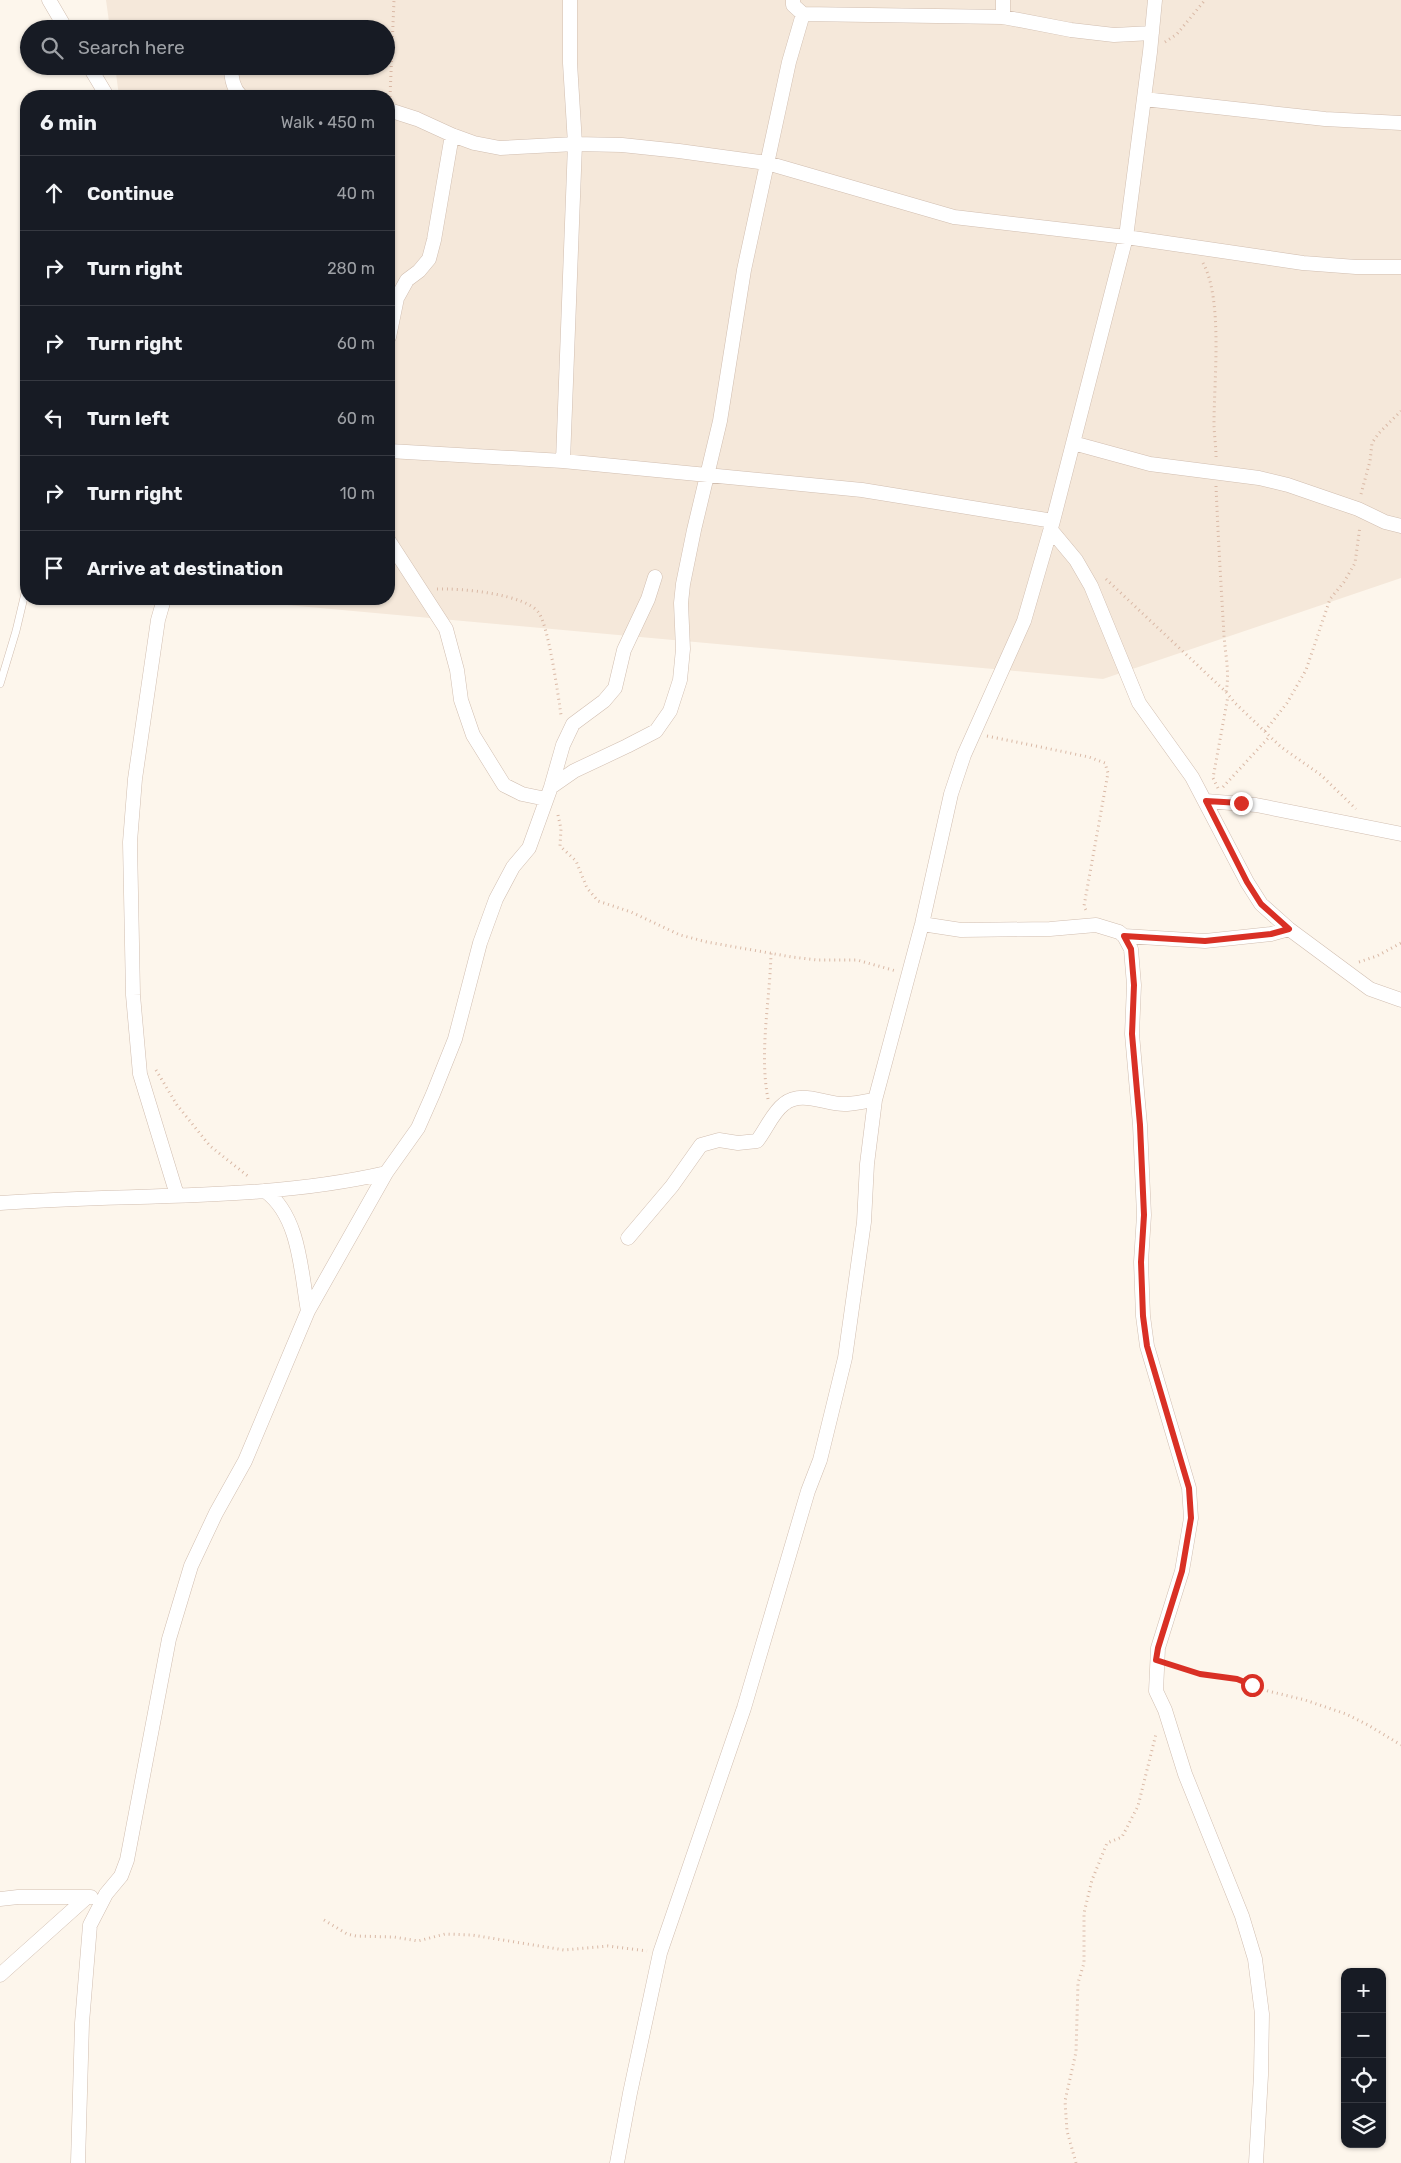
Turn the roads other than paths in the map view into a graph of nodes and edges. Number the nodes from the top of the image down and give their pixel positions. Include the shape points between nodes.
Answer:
1 (49, 0) edge
2 (570, 0) edge
3 (793, 0) edge
4 (1002, 0) edge
5 (1155, 0) edge
6 (803, 14) junction
7 (1003, 17) junction
8 (61, 20) edge
9 (1152, 33) junction
10 (94, 75) edge
11 (232, 75) edge
12 (103, 90) edge
13 (236, 90) edge
14 (1144, 99) junction
15 (395, 108) edge
16 (1401, 124) edge
17 (452, 135) junction
18 (575, 144) junction
19 (767, 163) junction
20 (1126, 237) junction
21 (1401, 267) edge
22 (395, 308) edge
23 (1073, 443) junction
24 (395, 451) edge
25 (563, 461) junction
26 (707, 476) junction
27 (1052, 525) junction
28 (1401, 526) edge
29 (395, 550) edge
30 (655, 577) dead end
31 (22, 605) edge
32 (162, 605) edge
33 (0, 684) edge
34 (549, 793) junction
35 (1206, 801) junction
36 (1401, 834) edge
37 (922, 924) junction
38 (1289, 929) junction
39 (1124, 936) junction
40 (1401, 1000) edge
41 (875, 1100) junction
42 (386, 1173) junction
43 (266, 1191) junction
44 (177, 1195) junction
45 (0, 1203) edge
46 (628, 1238) dead end
47 (308, 1311) junction
48 (106, 1894) junction
49 (86, 1898) junction
50 (0, 1899) edge
51 (0, 1975) edge
52 (78, 2163) edge
53 (617, 2163) edge
54 (1256, 2163) edge

1 - 8 street
2 - 18 street
3 - 6 street via 793,5
4 - 7 street
5 - 9 street
6 - 7 street
6 - 19 street
7 - 9 street via 1114,35
9 - 14 street
10 - 12 street
11 - 13 street
14 - 16 street
14 - 20 street
15 - 17 street
17 - 18 street via 500,148
17 - 22 street via 429,259 407,280
18 - 19 street via 622,145
18 - 25 street
19 - 20 street via 954,217
19 - 26 street via 744,270 719,429
20 - 21 street via 1303,263
20 - 23 street
23 - 27 street
23 - 28 street via 1150,464 1260,478 1288,485
24 - 25 street
25 - 26 street
26 - 27 street via 862,490
26 - 34 street via 683,584 680,680 670,711 656,730 574,771
27 - 35 street via 1091,586 1139,703
27 - 37 street via 1024,621 973,733 951,794
29 - 34 street via 446,629 461,700 473,735 504,785 522,794
30 - 34 street via 624,650 615,688 604,701 573,724 563,745
31 - 33 lane
32 - 44 street via 135,779 130,897 133,995 140,1074
34 - 42 street via 529,848 503,883 490,912 455,1039 433,1094 418,1128
35 - 36 street via 1256,805
35 - 38 street via 1261,904
37 - 39 street via 961,930 1096,925
37 - 41 street
38 - 39 street via 1205,941
38 - 40 street via 1370,989
39 - 54 street via 1131,949 1134,985 1132,1034 1144,1215 1141,1262 1143,1316 1147,1346 1189,1488 1191,1518 1182,1571 1158,1648 1156,1691 1185,1774 1242,1916 1255,1959 1262,2014
41 - 46 street via 844,1104 794,1098 786,1102 756,1141 719,1140 701,1145 672,1186
41 - 53 street via 862,1242 834,1410 744,1708 660,1953
42 - 43 street via 340,1184
42 - 47 street
43 - 44 street
43 - 47 street via 289,1223 298,1247
44 - 45 street
47 - 48 street via 245,1461 191,1566 169,1639 127,1860 121,1876
48 - 49 street
48 - 52 street via 90,1925 82,2023
49 - 50 street
49 - 51 street

